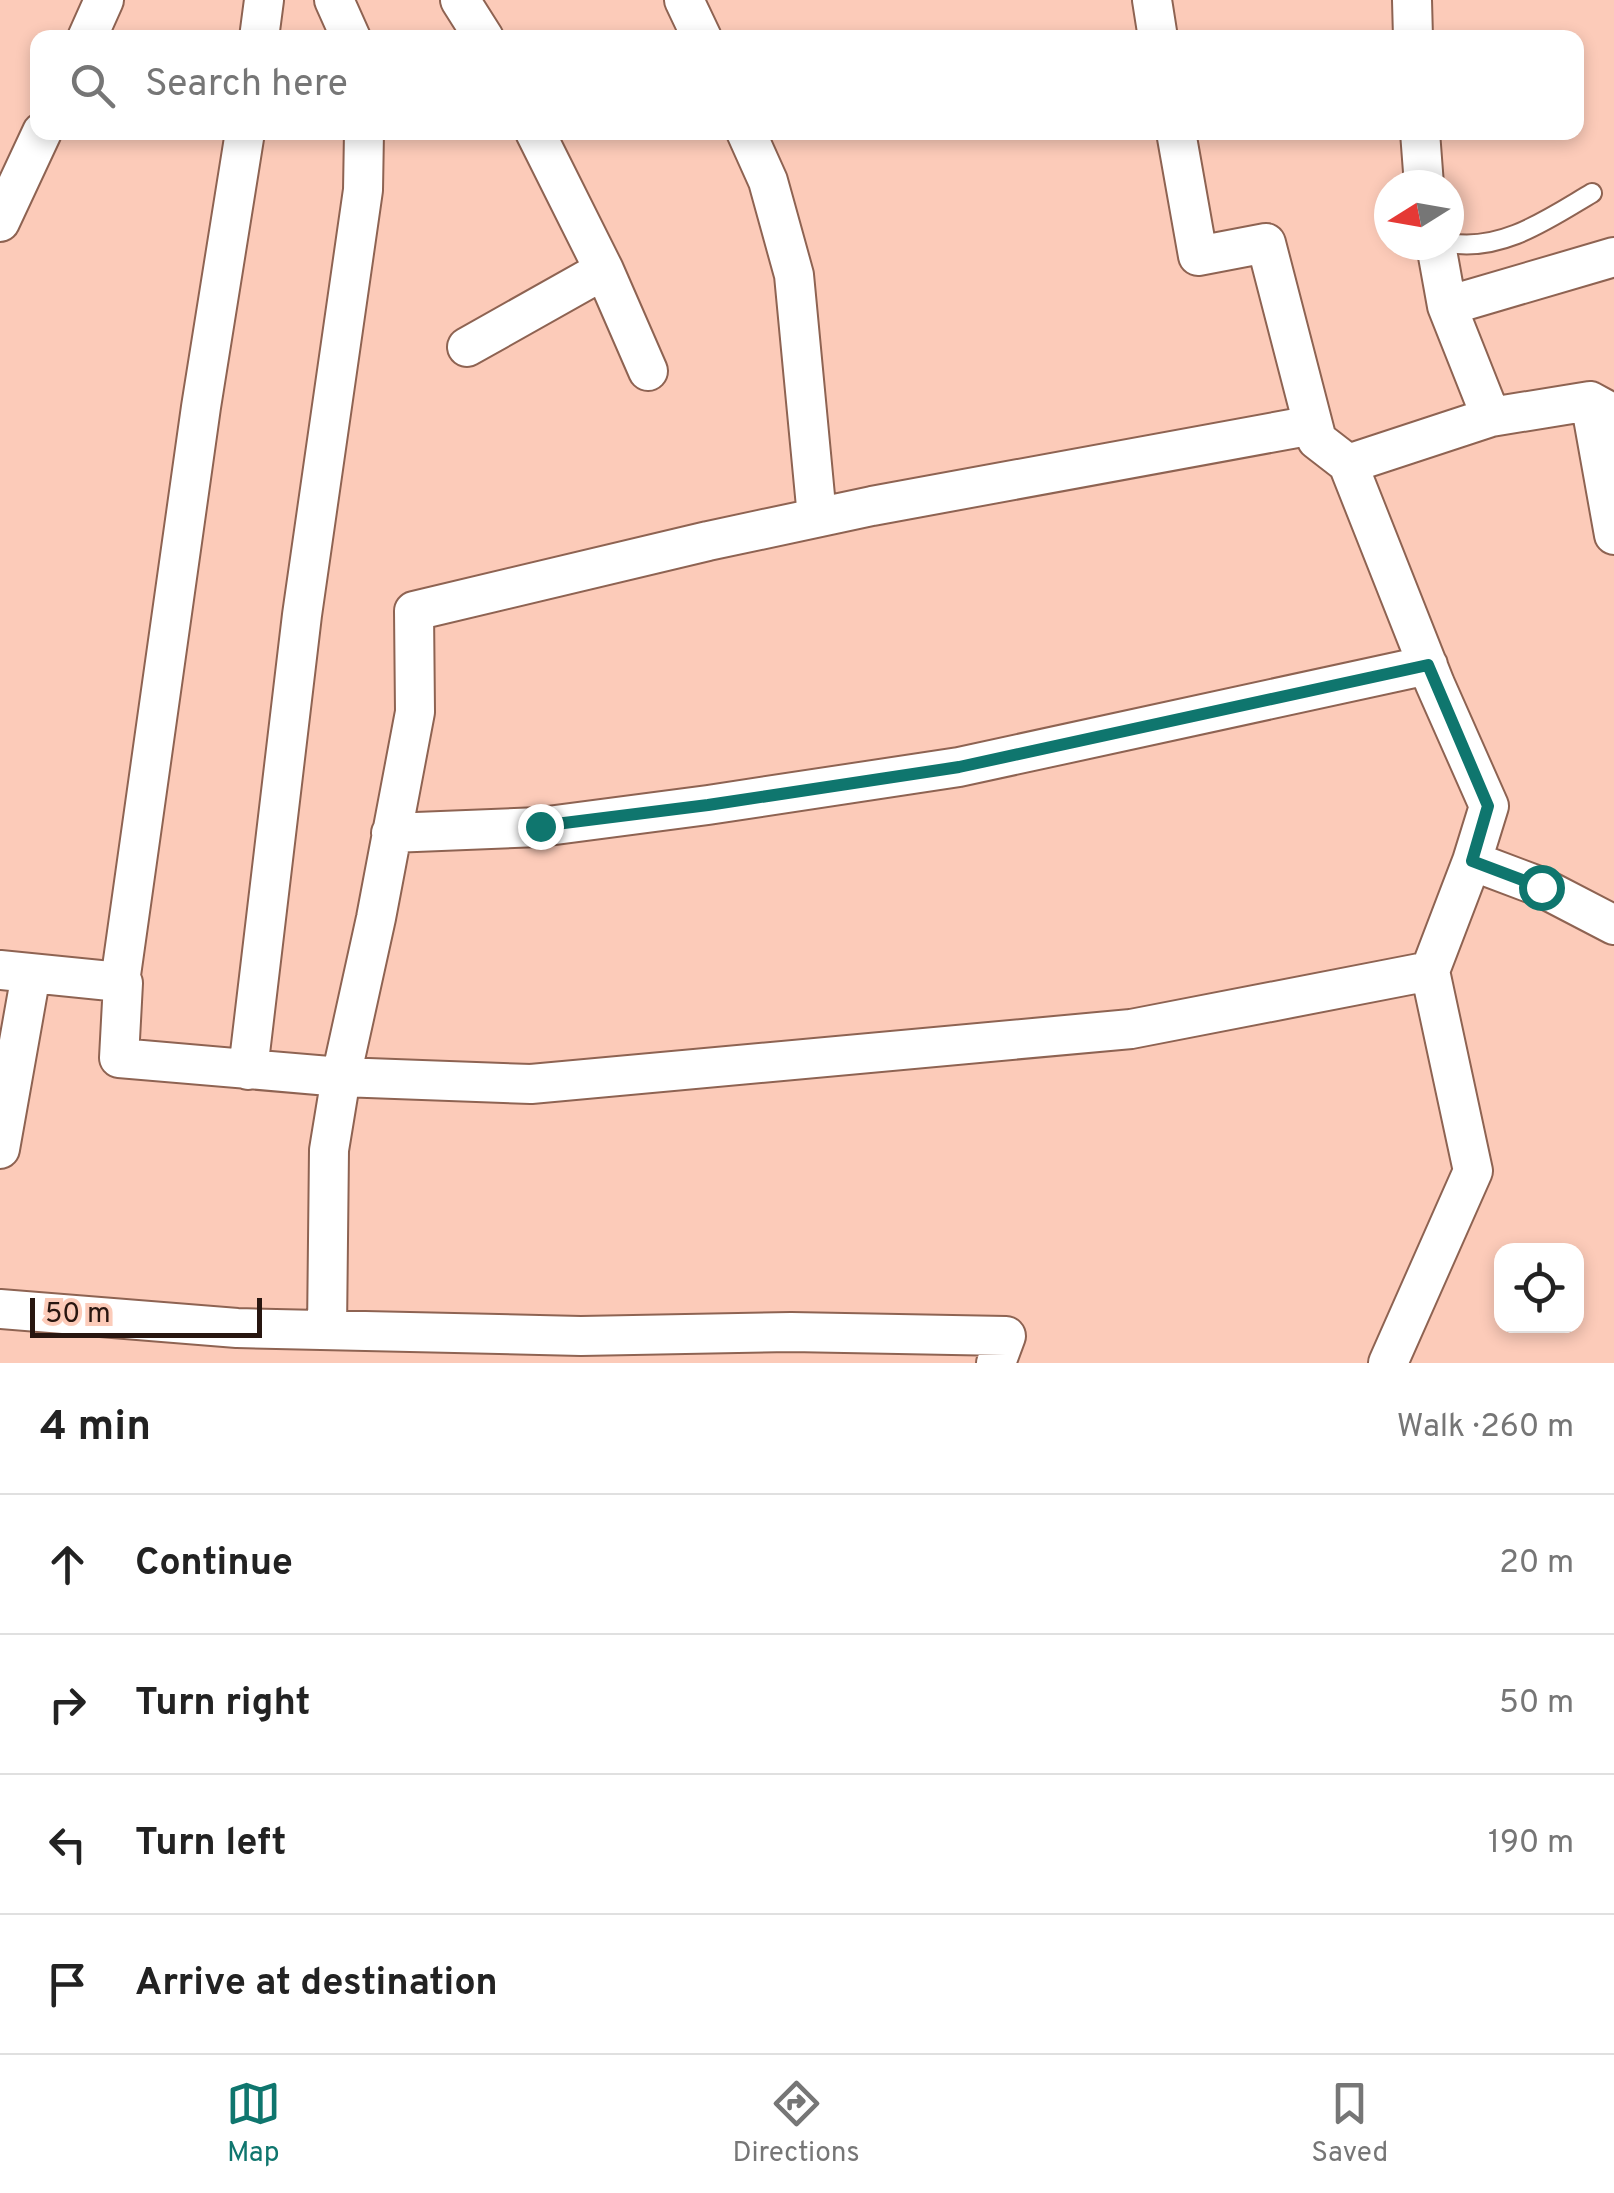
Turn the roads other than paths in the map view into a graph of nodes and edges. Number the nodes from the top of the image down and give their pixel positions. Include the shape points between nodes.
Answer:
1 (104, 0) edge
2 (264, 0) edge
3 (334, 0) edge
4 (460, 0) edge
5 (684, 0) edge
6 (1152, 0) edge
7 (1412, 0) edge
8 (91, 30) edge
9 (260, 30) edge
10 (347, 30) edge
11 (479, 30) edge
12 (698, 30) edge
13 (1157, 30) edge
14 (1413, 30) edge
15 (38, 140) edge
16 (243, 140) edge
17 (364, 140) edge
18 (539, 140) edge
19 (750, 140) edge
20 (1177, 140) edge
21 (1421, 140) edge
22 (1423, 170) edge
23 (1592, 193) dead end
24 (0, 222) edge
25 (1464, 245) edge
26 (1614, 257) edge
27 (1439, 260) edge
28 (604, 270) junction
29 (1447, 306) junction
30 (467, 348) dead end
31 (648, 371) dead end
32 (1602, 408) edge
33 (1491, 416) junction
34 (1313, 425) junction
35 (1348, 464) junction
36 (817, 518) junction
37 (1614, 535) edge
38 (1428, 665) junction
39 (391, 833) junction
40 (1472, 861) junction
41 (1614, 926) edge
42 (1430, 971) junction
43 (16, 972) edge
44 (120, 982) junction
45 (248, 1070) junction
46 (341, 1076) junction
47 (0, 1149) edge
48 (0, 1309) edge
49 (327, 1330) junction
50 (996, 1363) edge
51 (1388, 1363) edge

1 - 8 street
2 - 9 street
3 - 10 street
4 - 11 street
5 - 12 street
6 - 13 street
7 - 14 street
15 - 24 street
16 - 44 street
17 - 45 street via 363,190 302,615
18 - 28 street
19 - 36 street via 794,275
20 - 34 street via 1198,256 1266,243
21 - 22 street
23 - 25 lane via 1502,241
26 - 29 street
27 - 29 street
28 - 30 street
28 - 31 street
29 - 33 street
32 - 33 street
32 - 37 street
33 - 35 street
34 - 35 street via 1317,440
34 - 36 street
35 - 38 street
36 - 39 street via 414,611 415,712
38 - 39 street via 959,767 540,826
38 - 40 street via 1488,806
39 - 46 street
40 - 41 street via 1541,887
40 - 42 street
42 - 46 street via 1117,1030 531,1084
42 - 51 street via 1473,1171
43 - 44 street
43 - 47 street
44 - 45 street via 119,1058
45 - 46 street
46 - 49 street via 329,1150
48 - 49 street
49 - 50 street via 1006,1336

